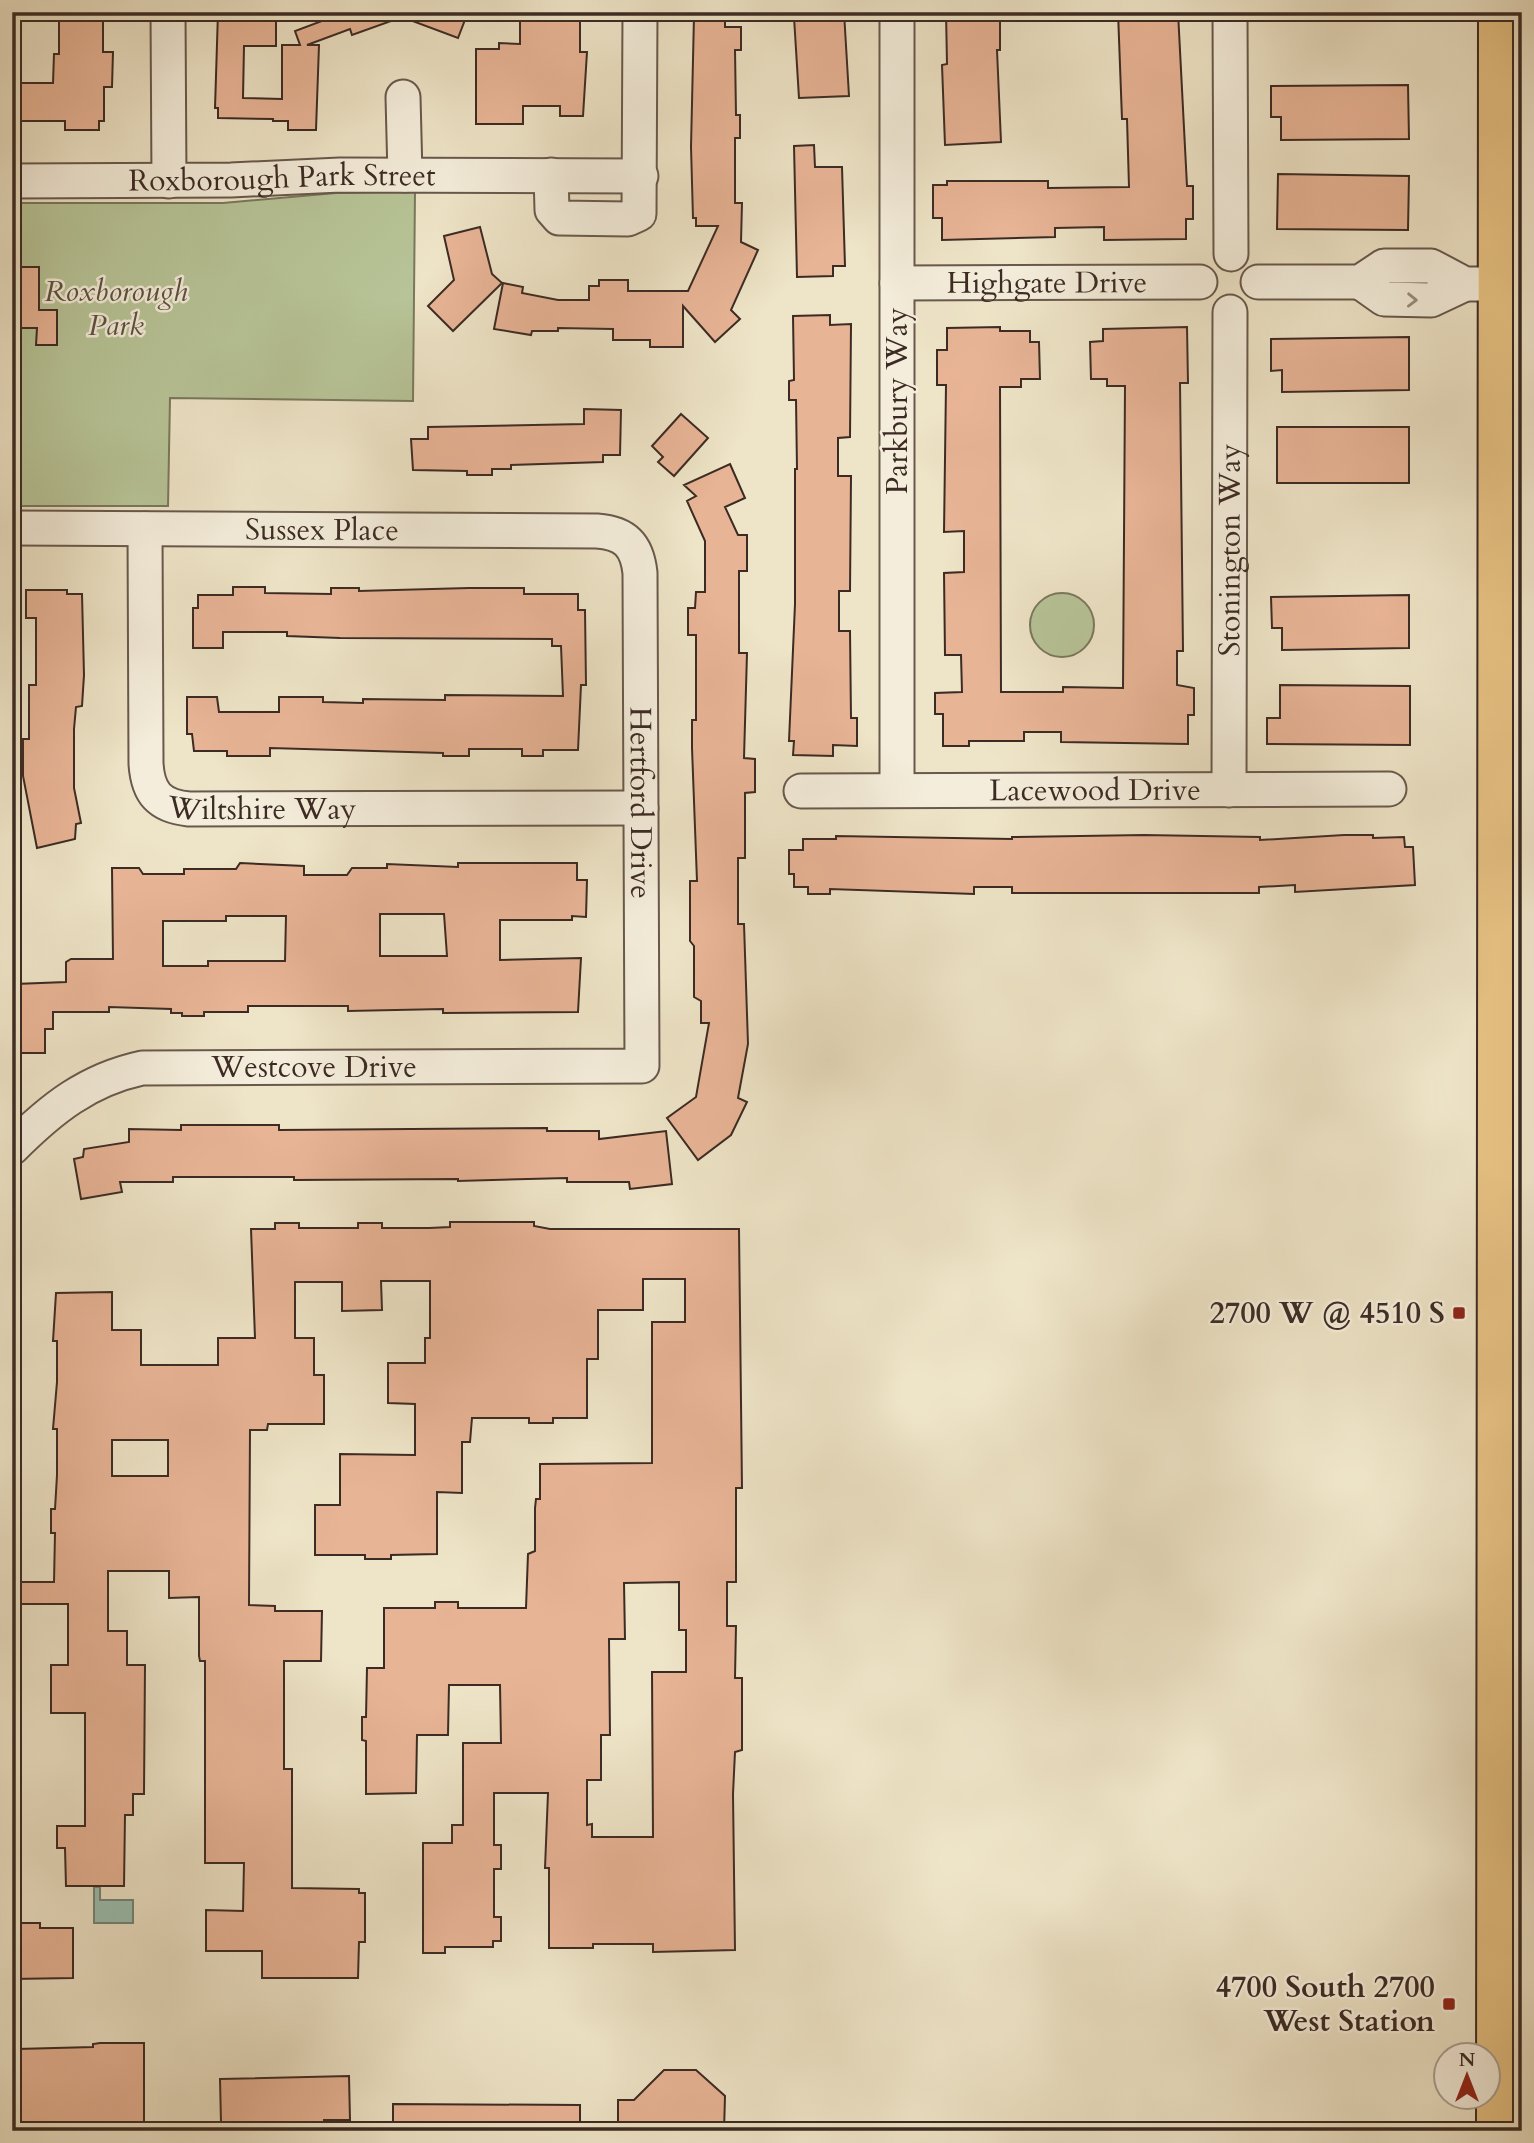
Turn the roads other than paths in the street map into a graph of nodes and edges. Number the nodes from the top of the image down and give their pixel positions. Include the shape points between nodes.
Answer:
1 (167, 12) edge
2 (640, 12) edge
3 (897, 12) edge
4 (1230, 12) edge
5 (1498, 12) edge
6 (404, 97) dead end
7 (405, 175) junction
8 (551, 175) junction
9 (641, 176) junction
10 (12, 181) edge
11 (169, 181) junction
12 (1231, 254) junction
13 (1200, 282) junction
14 (1258, 282) junction
15 (897, 283) junction
16 (1482, 284) junction
17 (1230, 312) junction
18 (12, 528) edge
19 (145, 529) junction
20 (630, 542) joint
21 (1389, 789) dead end
22 (897, 790) junction
23 (1229, 790) junction
24 (801, 791) dead end
25 (641, 808) junction
26 (642, 1066) joint
27 (12, 1148) edge
28 (1496, 2131) edge

1 - 11 street
2 - 9 street
3 - 15 street, Parkbury Way
4 - 12 street
5 - 16 main road
6 - 7 street
7 - 8 street, Roxborough Park Street
7 - 11 street, Roxborough Park Street
8 - 9 street, Roxborough Park Street
8 - 9 street via 552,210 565,219 636,217 642,210
10 - 11 street, Roxborough Park Street
12 - 13 street via 1206,264
12 - 14 street via 1250,262
13 - 15 street, Highgate Drive
13 - 17 street via 1208,303
14 - 16 street via 1360,282 1384,299 1431,300
14 - 17 street via 1252,300
15 - 22 street, Parkbury Way
16 - 28 main road
17 - 23 street, Stonington Way
18 - 19 street, Sussex Place
19 - 20 street, Sussex Place via 597,531
19 - 25 street, Wiltshire Way via 146,764 149,786 164,804 189,809
20 - 25 street, Hertford Drive via 640,573
21 - 23 street, Lacewood Drive
22 - 23 street, Lacewood Drive
22 - 24 street, Lacewood Drive
25 - 26 street, Hertford Drive
26 - 27 street, Westcove Drive via 142,1068 79,1091

